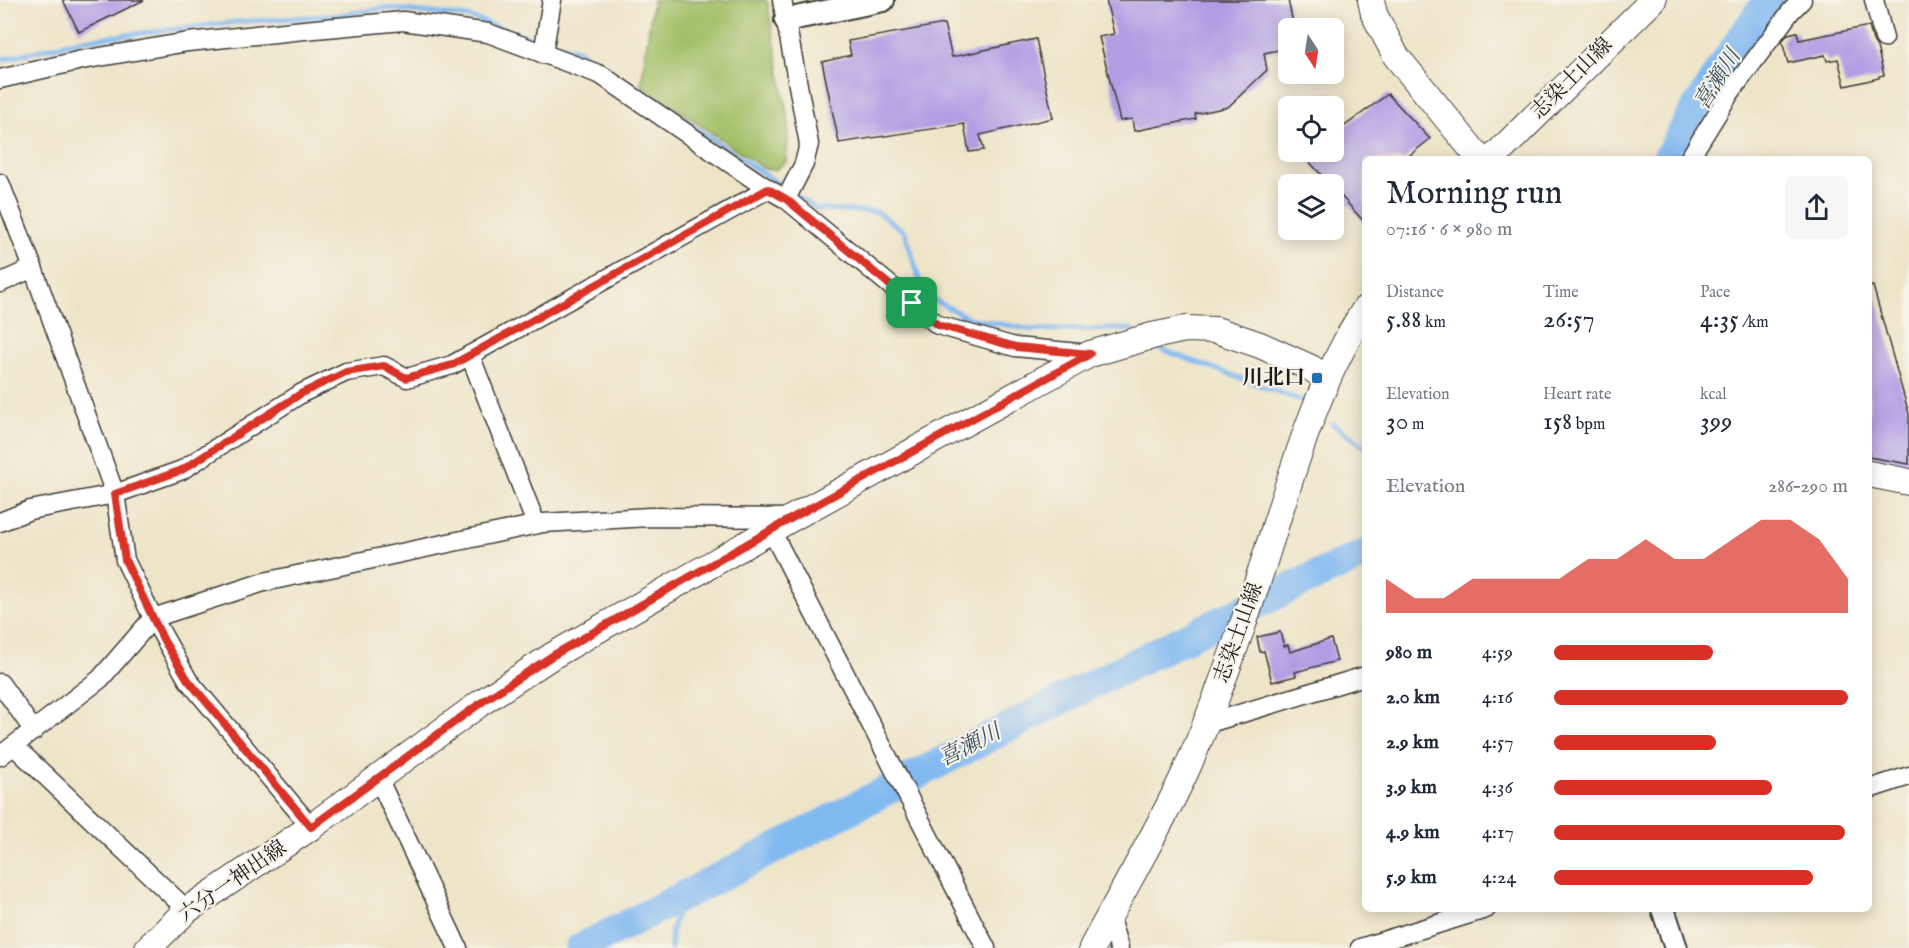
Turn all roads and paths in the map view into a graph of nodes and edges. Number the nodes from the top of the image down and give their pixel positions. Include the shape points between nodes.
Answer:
1 (552, 0) edge
2 (883, 0) edge
3 (1371, 0) edge
4 (1653, 0) edge
5 (1802, 0) edge
6 (1874, 0) edge
7 (784, 10) edge
8 (1884, 38) dead end
9 (543, 54) junction
10 (0, 79) edge
11 (1478, 156) edge
12 (1495, 156) edge
13 (1691, 156) edge
14 (0, 183) edge
15 (768, 189) junction
16 (786, 199) junction
17 (33, 268) junction
18 (0, 283) edge
19 (1362, 315) edge
20 (1090, 354) junction
21 (470, 355) junction
22 (1327, 379) junction
23 (1872, 475) edge
24 (1909, 482) edge
25 (115, 494) junction
26 (0, 522) edge
27 (536, 524) junction
28 (782, 524) junction
29 (153, 618) junction
30 (1362, 677) edge
31 (0, 683) edge
32 (1206, 724) junction
33 (34, 730) junction
34 (7, 751) edge
35 (1909, 776) edge
36 (378, 777) junction
37 (1872, 788) edge
38 (311, 827) junction
39 (188, 910) junction
40 (1476, 912) edge
41 (1664, 912) edge
42 (1110, 915) junction
43 (148, 948) edge
44 (458, 948) edge
45 (986, 948) edge
46 (1092, 948) edge
47 (1119, 948) edge
48 (1360, 948) edge
49 (1676, 948) edge

1 - 9 street
2 - 7 street
3 - 11 main road via 1396,56
4 - 12 main road, 志染土山線
5 - 13 street via 1730,93
6 - 8 street
7 - 16 street via 809,144 804,164
9 - 10 street via 488,33 403,21 188,42
9 - 15 street via 601,75
14 - 17 street
15 - 16 street
15 - 21 street
16 - 20 street via 938,325 1016,347
17 - 18 street
17 - 25 street
19 - 22 main road, 志染土山線
20 - 22 main road, 六分一神出線 via 1186,329 1216,330 1260,345
20 - 28 main road, 六分一神出線
21 - 25 street via 452,365 406,378 384,366 346,372 302,393 182,470
21 - 27 street
22 - 32 main road, 志染土山線
23 - 24 main road
25 - 26 street via 30,510
25 - 29 street via 125,560
27 - 28 street via 650,517
27 - 29 street via 264,582
28 - 36 main road, 六分一神出線 via 552,656
28 - 45 street via 893,767
29 - 33 street via 100,678
29 - 38 street via 188,680
30 - 32 street
31 - 33 street
32 - 42 main road, 志染土山線
33 - 34 street
34 - 39 street
35 - 37 street
36 - 38 main road, 六分一神出線
36 - 44 street
38 - 39 main road, 六分一神出線
39 - 43 main road, 六分一神出線
40 - 48 street
41 - 49 street
42 - 46 main road, 志染土山線
42 - 47 street

